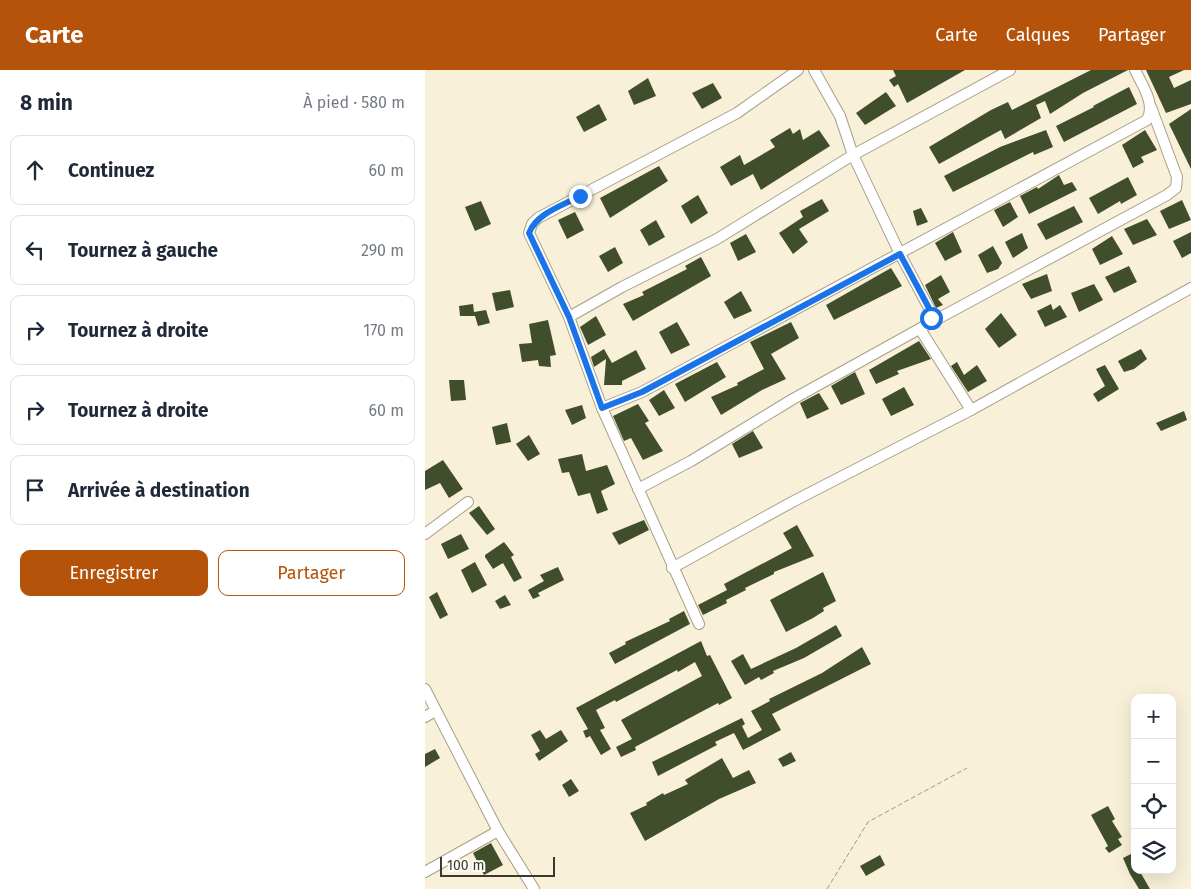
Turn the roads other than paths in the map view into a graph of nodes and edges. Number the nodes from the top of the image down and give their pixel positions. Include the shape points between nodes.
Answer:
1 (798, 70) edge
2 (814, 70) edge
3 (1010, 70) edge
4 (1135, 70) edge
5 (1150, 102) junction
6 (853, 155) junction
7 (900, 254) junction
8 (1191, 288) edge
9 (569, 317) junction
10 (930, 323) junction
11 (920, 329) junction
12 (602, 408) junction
13 (971, 410) junction
14 (638, 489) junction
15 (468, 502) dead end
16 (425, 534) edge
17 (672, 568) junction
18 (699, 624) dead end
19 (425, 689) edge
20 (435, 711) junction
21 (425, 717) edge
22 (498, 832) junction
23 (425, 872) edge
24 (534, 889) edge

1 - 9 street via 737,113 532,224 529,233
2 - 6 street via 840,116
3 - 6 street
4 - 5 street
5 - 7 street via 1151,113 1147,120
5 - 10 street via 1177,177 1175,188
6 - 7 street
6 - 9 street via 717,239
7 - 10 street via 930,310
7 - 12 street via 642,392
8 - 13 street
9 - 12 street
10 - 11 street
11 - 13 street
11 - 14 street via 793,399 691,462
12 - 14 street
13 - 17 street
14 - 17 street
15 - 16 street
17 - 18 street
19 - 20 street
20 - 21 street
20 - 22 street
22 - 23 street
22 - 24 street

